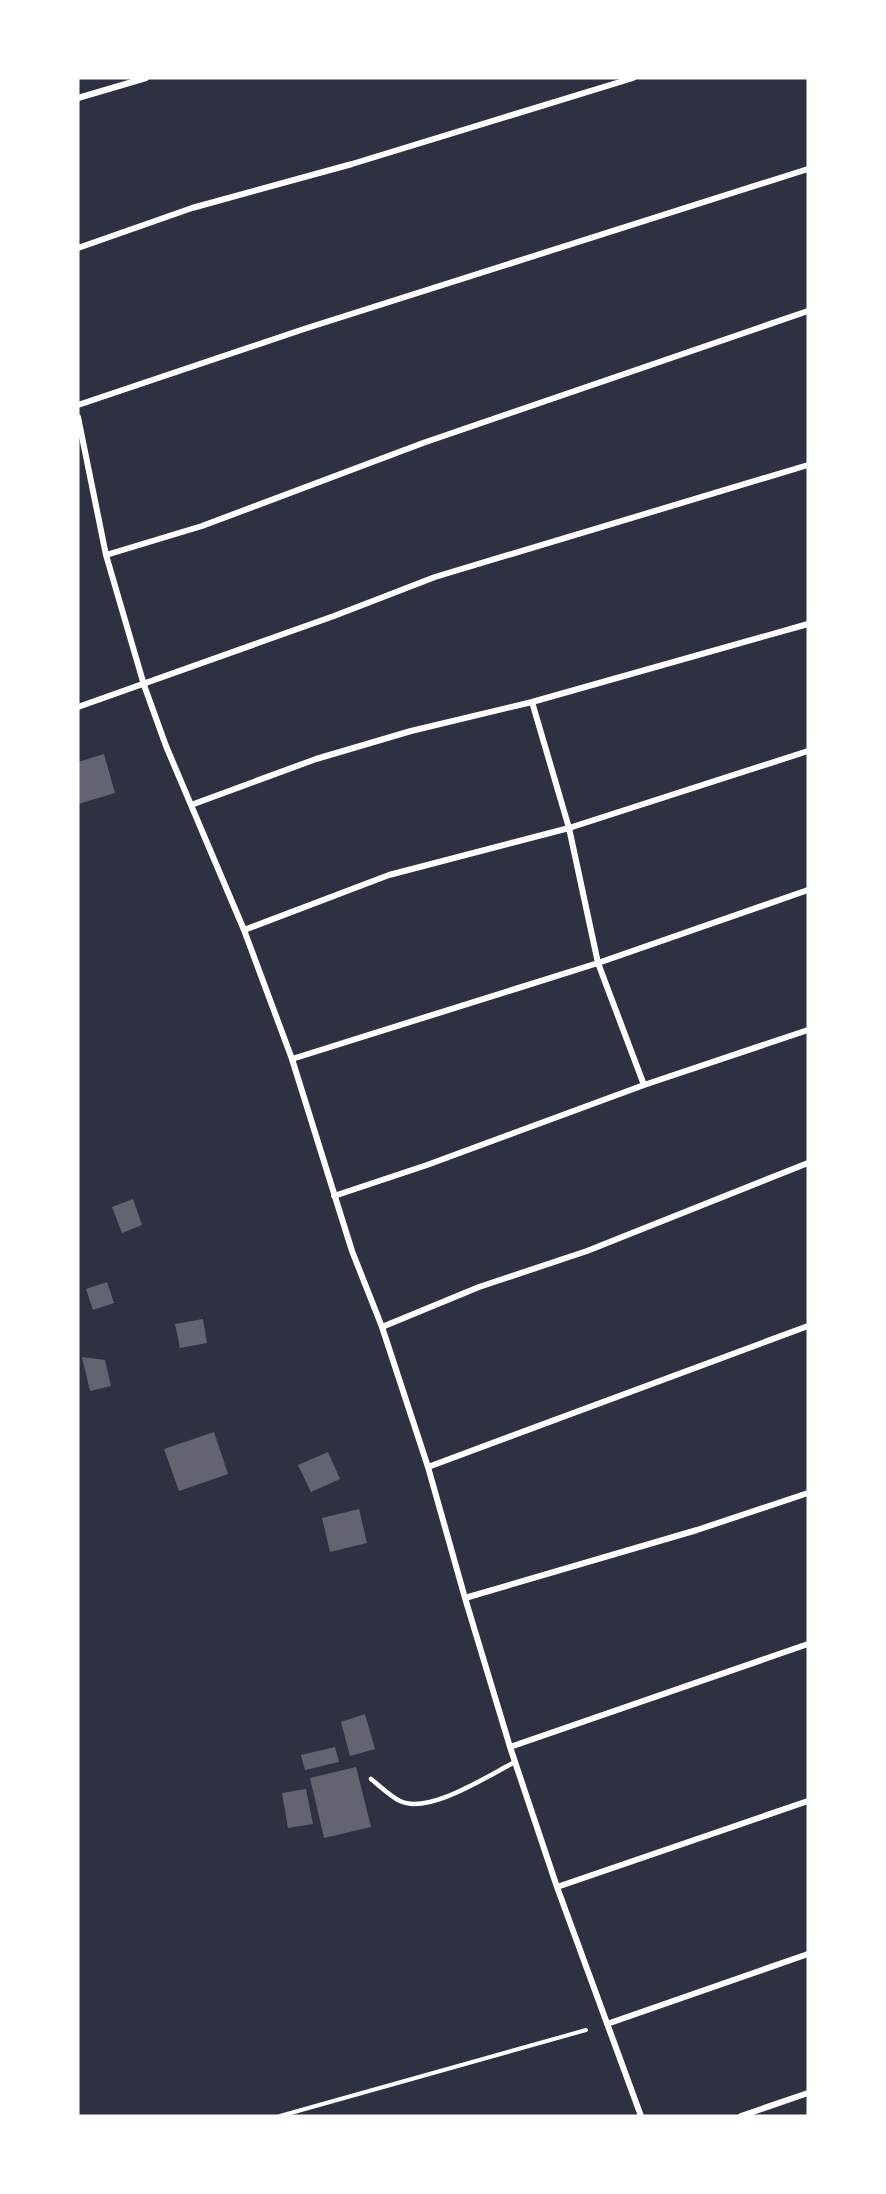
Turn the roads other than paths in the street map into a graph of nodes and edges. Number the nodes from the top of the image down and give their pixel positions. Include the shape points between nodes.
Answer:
1 (146, 78) edge
2 (633, 78) edge
3 (78, 98) edge
4 (808, 169) edge
5 (78, 248) edge
6 (808, 311) edge
7 (78, 405) edge
8 (78, 417) edge
9 (808, 465) edge
10 (106, 555) junction
11 (808, 624) edge
12 (144, 685) junction
13 (532, 702) junction
14 (78, 706) edge
15 (808, 751) edge
16 (191, 806) junction
17 (569, 828) junction
18 (808, 890) edge
19 (244, 930) junction
20 (598, 963) junction
21 (808, 1030) edge
22 (292, 1059) junction
23 (644, 1085) junction
24 (808, 1163) edge
25 (334, 1196) junction
26 (808, 1326) edge
27 (382, 1327) junction
28 (428, 1467) junction
29 (808, 1493) edge
30 (465, 1598) junction
31 (808, 1644) edge
32 (510, 1747) junction
33 (515, 1762) junction
34 (371, 1779) dead end
35 (808, 1801) edge
36 (557, 1887) junction
37 (808, 1954) edge
38 (607, 2024) junction
39 (808, 2093) edge
40 (640, 2116) edge
41 (741, 2116) edge

1 - 3 street
2 - 5 street via 352,164 192,208
4 - 7 street
6 - 10 street via 423,443 202,526
8 - 10 street
9 - 12 street via 435,577
10 - 12 street
11 - 13 street
12 - 14 street
12 - 16 street
13 - 16 street via 316,759
13 - 17 street
15 - 17 street
16 - 19 street
17 - 19 street via 389,875
17 - 20 street
18 - 20 street
19 - 22 street
20 - 22 street
20 - 23 street
21 - 23 street
22 - 25 street
23 - 25 street
24 - 27 street
25 - 27 street
26 - 28 street
27 - 28 street
28 - 30 street
29 - 30 street
30 - 32 street
31 - 32 street
32 - 33 street
33 - 34 lane via 428,1804 401,1802
33 - 36 street
35 - 36 street
36 - 38 street
37 - 38 street
38 - 40 street
39 - 41 street

